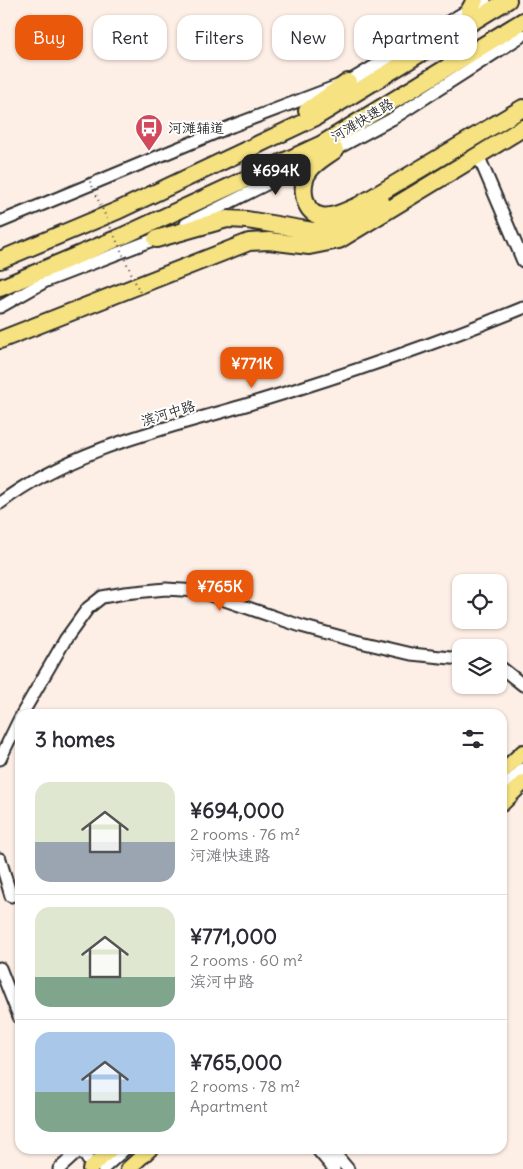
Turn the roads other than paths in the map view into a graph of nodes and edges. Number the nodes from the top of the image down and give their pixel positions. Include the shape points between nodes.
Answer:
1 (485, 0) edge
2 (508, 0) edge
3 (468, 7) edge
4 (523, 21) edge
5 (523, 35) edge
6 (348, 82) junction
7 (523, 108) edge
8 (523, 117) edge
9 (523, 128) edge
10 (335, 150) junction
11 (478, 155) junction
12 (219, 162) junction
13 (362, 208) junction
14 (0, 222) edge
15 (156, 239) junction
16 (2, 258) edge
17 (523, 261) edge
18 (46, 281) junction
19 (0, 288) edge
20 (0, 295) edge
21 (0, 307) edge
22 (523, 308) edge
23 (0, 340) edge
24 (0, 503) edge
25 (452, 658) edge
26 (507, 672) edge
27 (523, 685) edge
28 (25, 709) edge
29 (15, 728) edge
30 (523, 752) edge
31 (0, 759) edge
32 (507, 767) edge
33 (523, 769) edge
34 (507, 784) edge
35 (523, 784) edge
36 (507, 799) edge
37 (0, 859) edge
38 (10, 896) dead end
39 (0, 968) edge
40 (15, 1006) edge
41 (76, 1154) edge
42 (85, 1154) edge
43 (108, 1154) edge
44 (117, 1154) edge
45 (138, 1154) edge
46 (144, 1154) edge
47 (321, 1154) edge
48 (335, 1154) edge
49 (95, 1168) edge
50 (59, 1169) edge
51 (122, 1169) edge
52 (128, 1169) edge
53 (334, 1169) edge
54 (348, 1169) edge

1 - 3 street
2 - 12 highway, 河滩快速路 via 316,117
3 - 6 street
4 - 19 highway, 河滩快速路 via 322,144 123,236
5 - 10 street
6 - 12 highway via 278,130
6 - 14 street
7 - 13 highway
8 - 13 highway
9 - 11 highway
10 - 13 highway via 309,170 304,182 304,199 310,210 319,216
10 - 15 street
11 - 17 street
11 - 23 highway via 339,240 310,246 249,242
12 - 16 highway, 河滩快速路 via 119,210
13 - 15 highway via 334,227 313,230 227,219
15 - 18 street
18 - 20 highway
18 - 21 street
22 - 24 street, 滨河中路 via 466,332 94,451 54,468
25 - 28 street via 411,654 356,641 301,626 198,590 125,593 102,597 88,608 65,640
26 - 27 street
29 - 31 street
30 - 32 main road
33 - 34 street
35 - 36 main road
37 - 38 street
39 - 40 street
41 - 50 street
42 - 49 street
43 - 49 main road
44 - 49 street
45 - 51 street
46 - 52 main road
47 - 53 street
48 - 54 street

